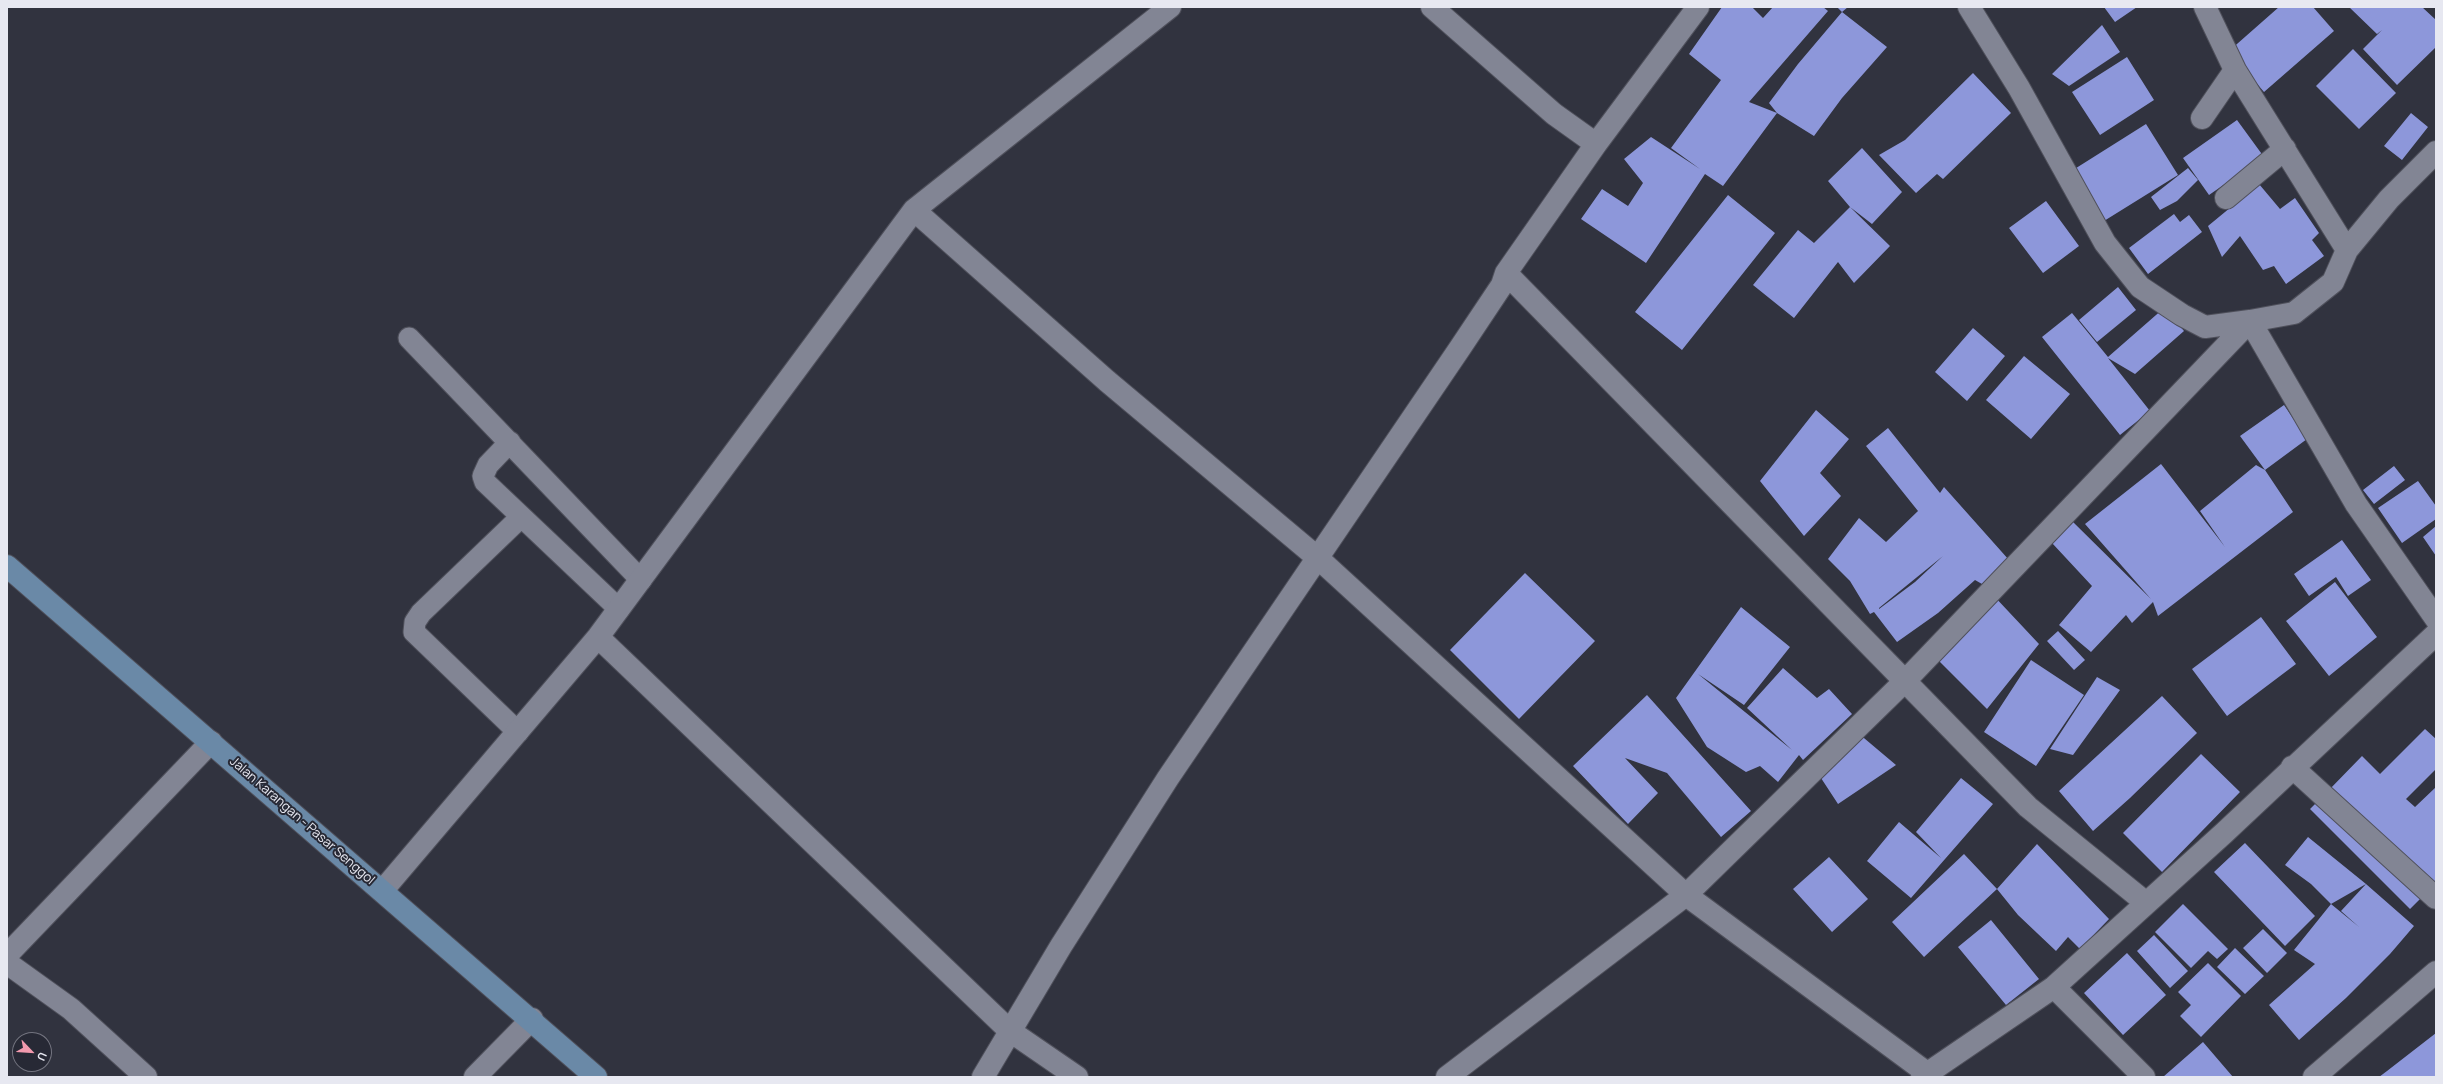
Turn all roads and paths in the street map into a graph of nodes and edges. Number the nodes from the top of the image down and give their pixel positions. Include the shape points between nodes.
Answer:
1 (1170, 7) edge
2 (1432, 7) edge
3 (1698, 7) edge
4 (1969, 7) edge
5 (2205, 7) edge
6 (2235, 70) junction
7 (2202, 118) dead end
8 (1596, 144) junction
9 (2285, 149) junction
10 (2436, 152) edge
11 (2226, 198) dead end
12 (914, 210) junction
13 (2347, 250) junction
14 (1506, 273) junction
15 (2250, 321) junction
16 (409, 338) dead end
17 (510, 442) junction
18 (521, 517) junction
19 (1319, 558) junction
20 (7, 566) edge
21 (640, 580) junction
22 (619, 609) junction
23 (2436, 618) edge
24 (2436, 634) edge
25 (598, 637) junction
26 (1904, 681) junction
27 (518, 732) junction
28 (211, 742) junction
29 (2292, 768) junction
30 (382, 890) junction
31 (1686, 895) junction
32 (2436, 898) edge
33 (2145, 902) junction
34 (7, 955) edge
35 (7, 963) edge
36 (2436, 972) edge
37 (2054, 986) junction
38 (532, 1019) junction
39 (1010, 1031) junction
40 (1924, 1075) edge
41 (146, 1077) edge
42 (475, 1077) edge
43 (596, 1077) edge
44 (983, 1077) edge
45 (1077, 1077) edge
46 (1447, 1077) edge
47 (2144, 1077) edge
48 (2314, 1077) edge

1 - 12 street
2 - 8 street via 1554,114
3 - 8 street
4 - 15 street via 2019,88 2105,243 2140,287 2205,327
5 - 6 street
6 - 7 street
6 - 9 street
8 - 14 street
9 - 11 street
9 - 13 street
10 - 13 street via 2389,199
12 - 19 street via 1107,381
12 - 21 street
13 - 15 street via 2334,282 2294,313
14 - 19 street via 1502,285
14 - 26 street
15 - 23 street via 2356,504
15 - 26 street
16 - 17 lane
17 - 18 lane via 488,465 482,476
17 - 21 lane
18 - 22 lane
18 - 27 lane via 421,613 415,622 414,632
19 - 31 street
19 - 39 street via 1168,778
20 - 28 main road, Jalan Karangan - Pasar Senggol
21 - 22 street
22 - 25 street
24 - 29 street
25 - 27 street
25 - 39 street
26 - 31 street
26 - 33 street via 2028,807
27 - 30 street
28 - 30 main road, Jalan Karangan - Pasar Senggol
28 - 34 street
29 - 32 street
29 - 33 street via 2224,833
30 - 38 main road, Jalan Karangan - Pasar Senggol
31 - 40 street
31 - 46 street
33 - 37 street
35 - 41 street via 71,1009
36 - 48 street
37 - 40 street
37 - 47 street
38 - 42 street
38 - 43 main road, Jalan Karangan - Pasar Senggol
39 - 44 street
39 - 45 street

